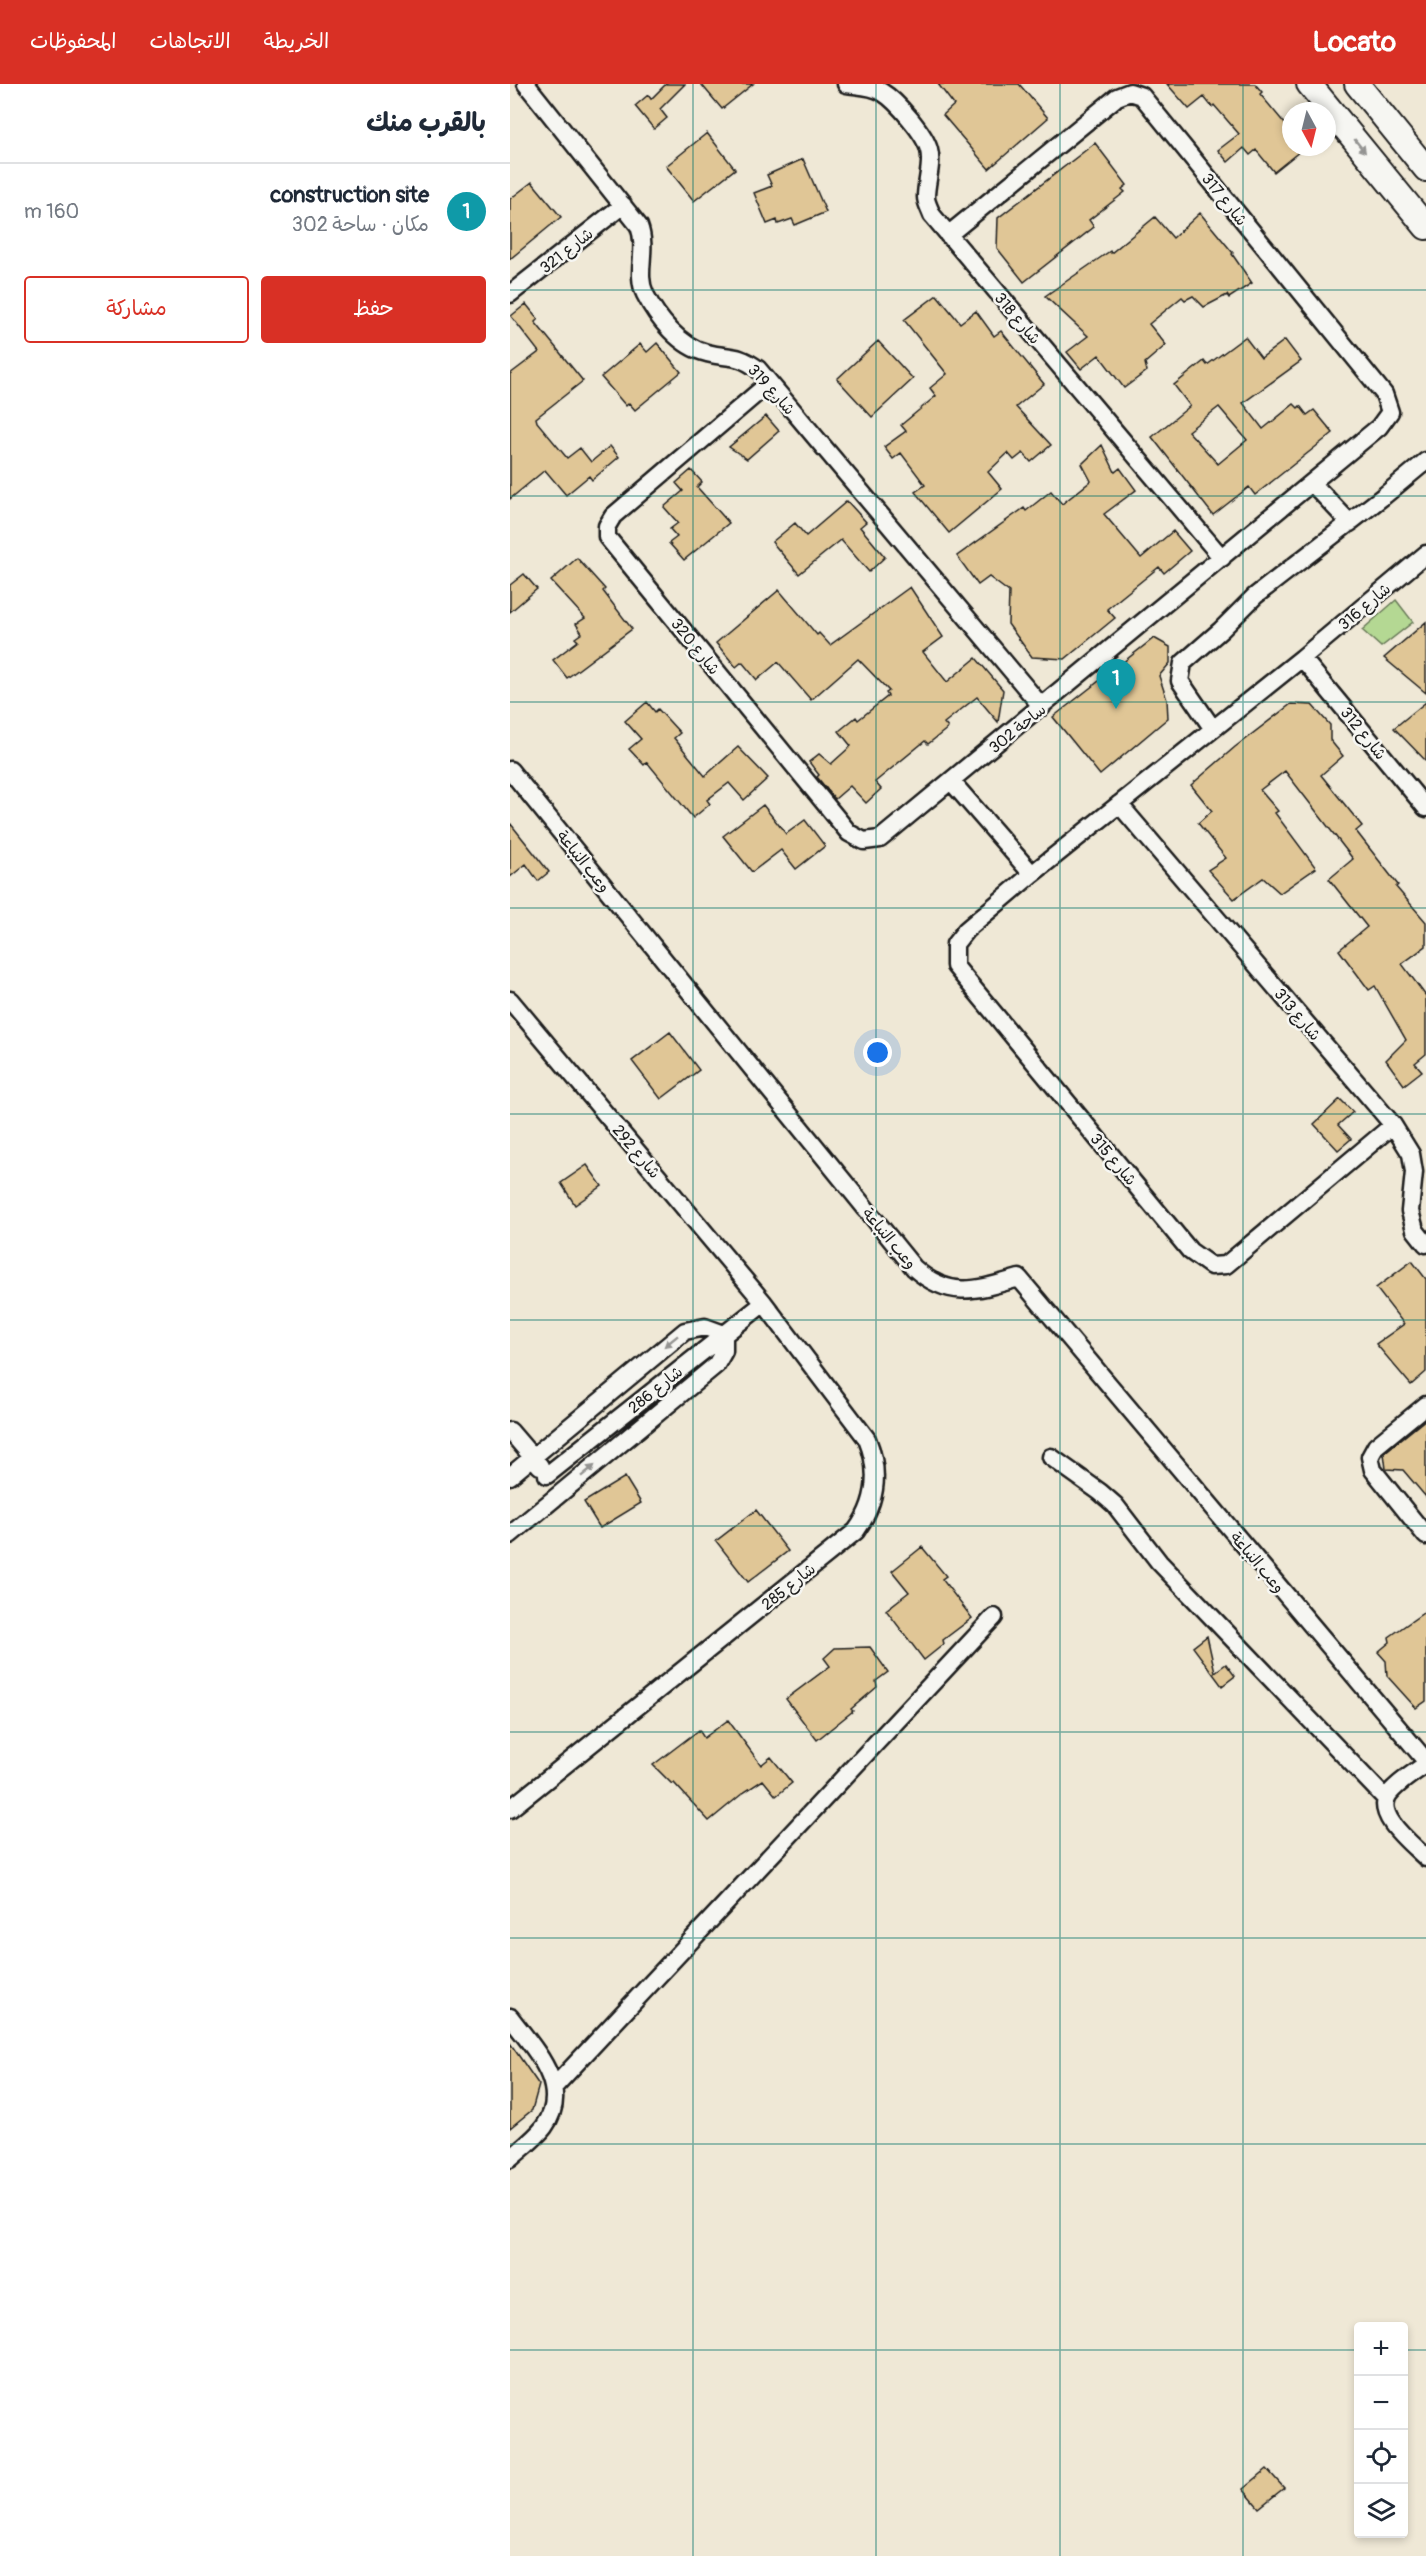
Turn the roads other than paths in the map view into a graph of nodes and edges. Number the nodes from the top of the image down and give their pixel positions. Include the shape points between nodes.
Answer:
1 (526, 84) edge
2 (846, 84) edge
3 (1309, 84) edge
4 (1357, 84) edge
5 (1426, 170) edge
6 (622, 206) junction
7 (1426, 227) edge
8 (948, 235) junction
9 (510, 294) edge
10 (769, 383) junction
11 (1426, 460) edge
12 (1312, 483) junction
13 (1350, 523) junction
14 (1426, 554) edge
15 (1222, 558) junction
16 (1302, 658) junction
17 (1042, 707) junction
18 (1213, 729) junction
19 (510, 770) edge
20 (951, 781) junction
21 (1119, 804) junction
22 (1426, 808) edge
23 (1032, 873) junction
24 (510, 1000) edge
25 (1393, 1125) junction
26 (1426, 1244) edge
27 (764, 1303) junction
28 (724, 1334) junction
29 (1426, 1405) edge
30 (510, 1431) edge
31 (532, 1457) junction
32 (1051, 1457) dead end
33 (547, 1475) junction
34 (510, 1476) edge
35 (561, 1492) junction
36 (510, 1535) edge
37 (1426, 1536) edge
38 (994, 1617) dead end
39 (1426, 1762) edge
40 (1386, 1799) junction
41 (510, 1809) edge
42 (1426, 1858) edge
43 (510, 2017) edge
44 (554, 2086) junction
45 (510, 2159) edge

1 - 6 street, شارع 319
2 - 8 street, شارع 318 via 882,91 924,137 930,150 926,198 932,215
3 -> 7 street
4 - 5 street
6 - 9 street, شارع 321
6 - 10 street, شارع 319 via 643,237 641,278 645,293 673,332 692,348 745,359
8 - 12 street, شارع 317 via 1117,97 1130,92 1142,96 1384,394 1390,412 1379,427
8 - 15 street, شارع 318
10 - 17 street, شارع 319
10 - 20 street, شارع 320 via 613,516 607,537 849,833 864,841 880,839
11 - 13 street
12 - 13 street
12 - 15 street, ساحة 302
13 - 18 street via 1255,596 1183,663 1180,681
14 - 16 street, شارع 316
15 - 17 street, ساحة 302
16 - 18 street
16 - 22 street, شارع 312
17 - 20 street, ساحة 302
18 - 21 street
19 - 39 street, وعب النباعة via 914,1268 925,1278 954,1290 978,1289 1019,1278
20 - 23 street
21 - 23 street
21 - 25 street, شارع 313
23 - 25 street, شارع 315 via 966,930 955,944 955,966 1190,1251 1211,1266 1226,1265
24 - 27 street, شارع 292
25 - 26 street, شارع 313 via 1411,1154 1414,1172 1410,1211 1415,1230
27 - 28 street, شارع 286
27 - 41 street, شارع 285 via 867,1439 876,1475 868,1512 856,1531
28 -> 31 street via 705,1326 685,1331
28 - 33 street, شارع 286
35 -> 28 street via 716,1365 724,1351
29 - 37 street via 1376,1446 1370,1457 1373,1470
30 - 31 street
31 - 33 street
31 - 34 street
32 - 40 street via 1108,1498 1160,1562
33 - 35 street
35 - 36 street
38 - 44 street
39 - 40 street
40 - 42 street via 1384,1806 1389,1819
43 - 44 street via 543,2061
44 - 45 street via 552,2109 543,2128

